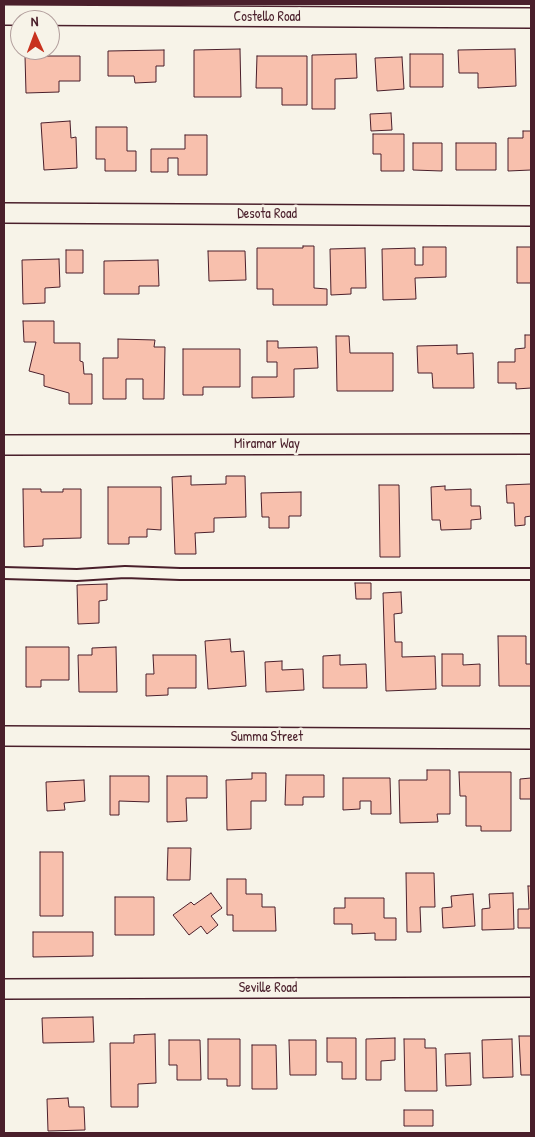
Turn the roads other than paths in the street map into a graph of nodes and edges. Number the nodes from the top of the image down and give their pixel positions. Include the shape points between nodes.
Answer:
1 (4, 16) edge
2 (531, 18) edge
3 (4, 213) edge
4 (531, 216) edge
5 (531, 444) edge
6 (4, 445) edge
7 (4, 573) edge
8 (531, 574) edge
9 (4, 736) edge
10 (531, 738) edge
11 (531, 987) edge
12 (4, 989) edge

1 - 2 street, Costello Road
3 - 4 street, Desota Road
5 - 6 street, Miramar Way
7 - 8 lane
9 - 10 street, Summa Street
11 - 12 street, Seville Road

